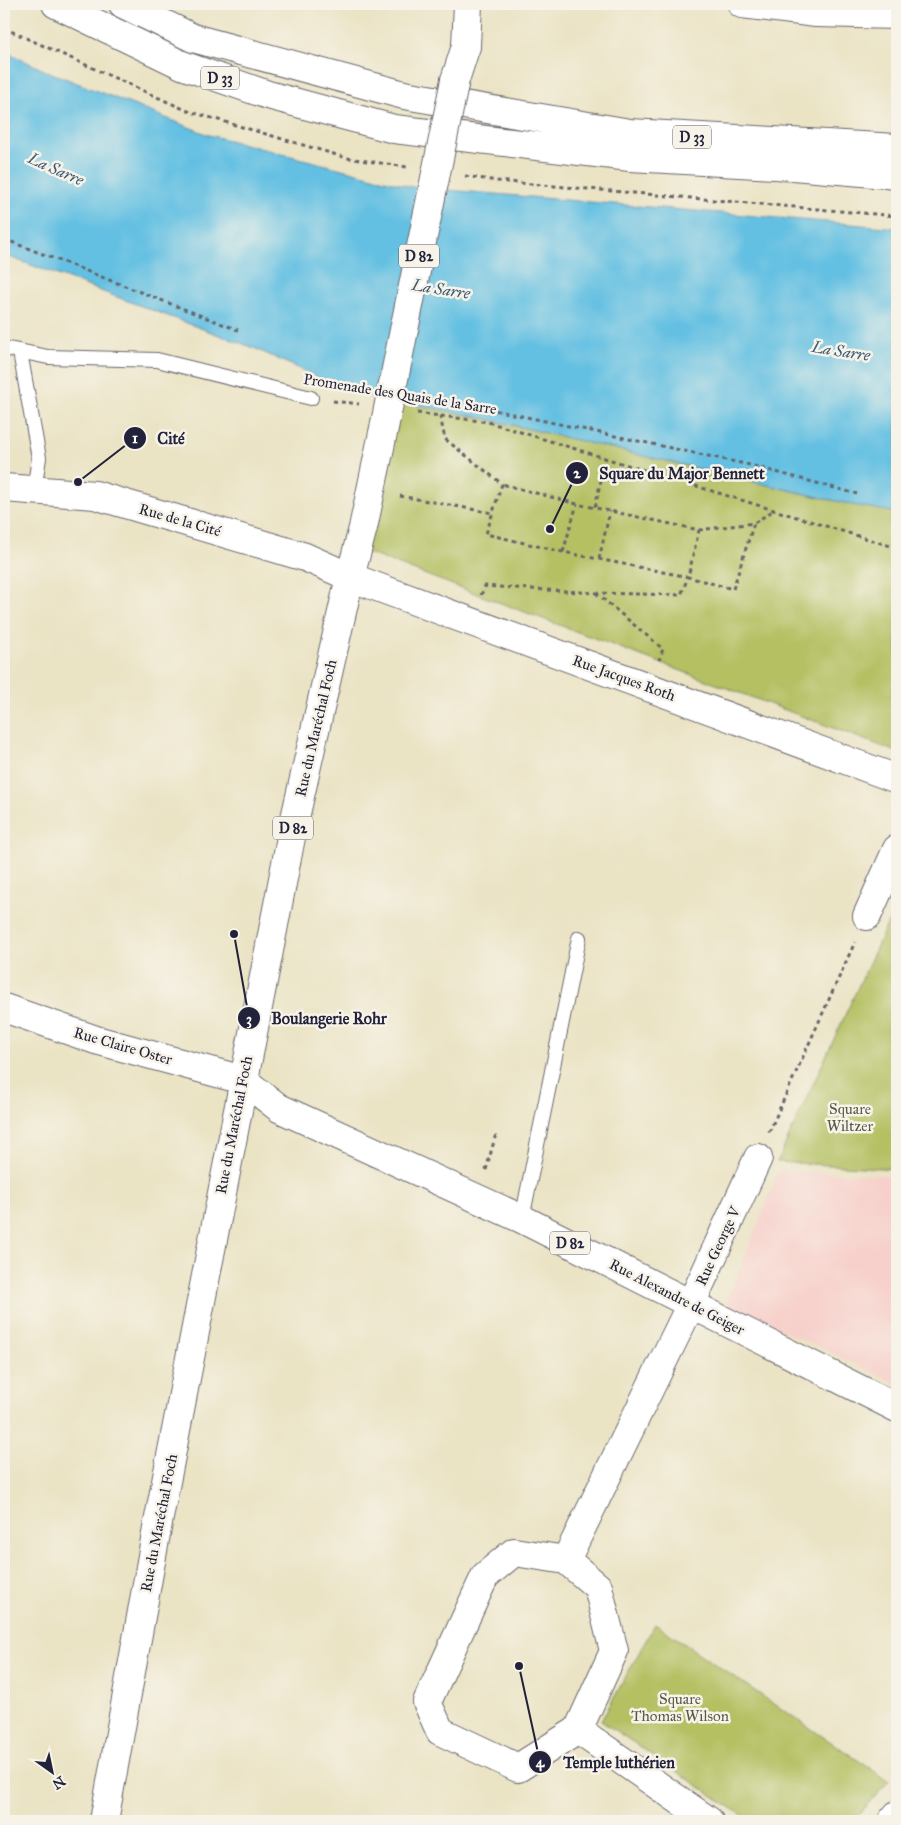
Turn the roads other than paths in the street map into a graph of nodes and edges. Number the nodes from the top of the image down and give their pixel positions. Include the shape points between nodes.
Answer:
1 (56, 4) edge
2 (123, 4) edge
3 (468, 4) edge
4 (747, 4) edge
5 (897, 15) edge
6 (897, 148) edge
7 (897, 175) edge
8 (4, 348) edge
9 (20, 352) junction
10 (311, 398) road end
11 (4, 488) edge
12 (34, 490) junction
13 (350, 577) junction
14 (897, 779) edge
15 (897, 849) edge
16 (867, 916) road end
17 (579, 938) dead end
18 (4, 1008) edge
19 (243, 1080) junction
20 (758, 1158) road end
21 (522, 1219) junction
22 (691, 1304) junction
23 (897, 1408) edge
24 (566, 1560) junction
25 (578, 1730) junction
26 (897, 1815) edge
27 (104, 1821) edge
28 (709, 1821) edge
29 (892, 1821) edge

1 - 7 main road, D 33 via 182,65 268,95 394,129 630,157
2 - 6 main road, D 33 via 193,38 404,95 630,133
3 - 13 main road, Rue du Maréchal Foch / D 82, bridge via 466,46 455,80 371,490
4 - 5 main road via 816,13
8 - 9 lane, Promenade des Quais de la Sarre
9 - 10 lane, Promenade des Quais de la Sarre via 48,357 157,360
9 - 12 lane via 38,458
11 - 12 main road, Rue de la Cité
12 - 13 main road, Rue de la Cité via 95,495 305,557
13 - 14 main road, Rue Jacques Roth
13 - 19 main road, Rue du Maréchal Foch / D 82 via 293,827
15 - 16 main road
17 - 21 lane
18 - 19 main road, Rue Claire Oster via 96,1040
19 - 21 main road, Rue Alexandre de Geiger / D 82 via 279,1108
19 - 27 main road, Rue du Maréchal Foch
20 - 22 main road, Rue George V
21 - 22 main road, Rue Alexandre de Geiger / D 82
22 - 23 main road, Rue Alexandre de Geiger / D 82
22 - 24 main road, Rue George V
24 - 25 main road via 598,1587 614,1651
24 - 25 main road via 514,1552 486,1576 426,1702 440,1731 518,1768
25 - 28 main road
26 - 29 main road

